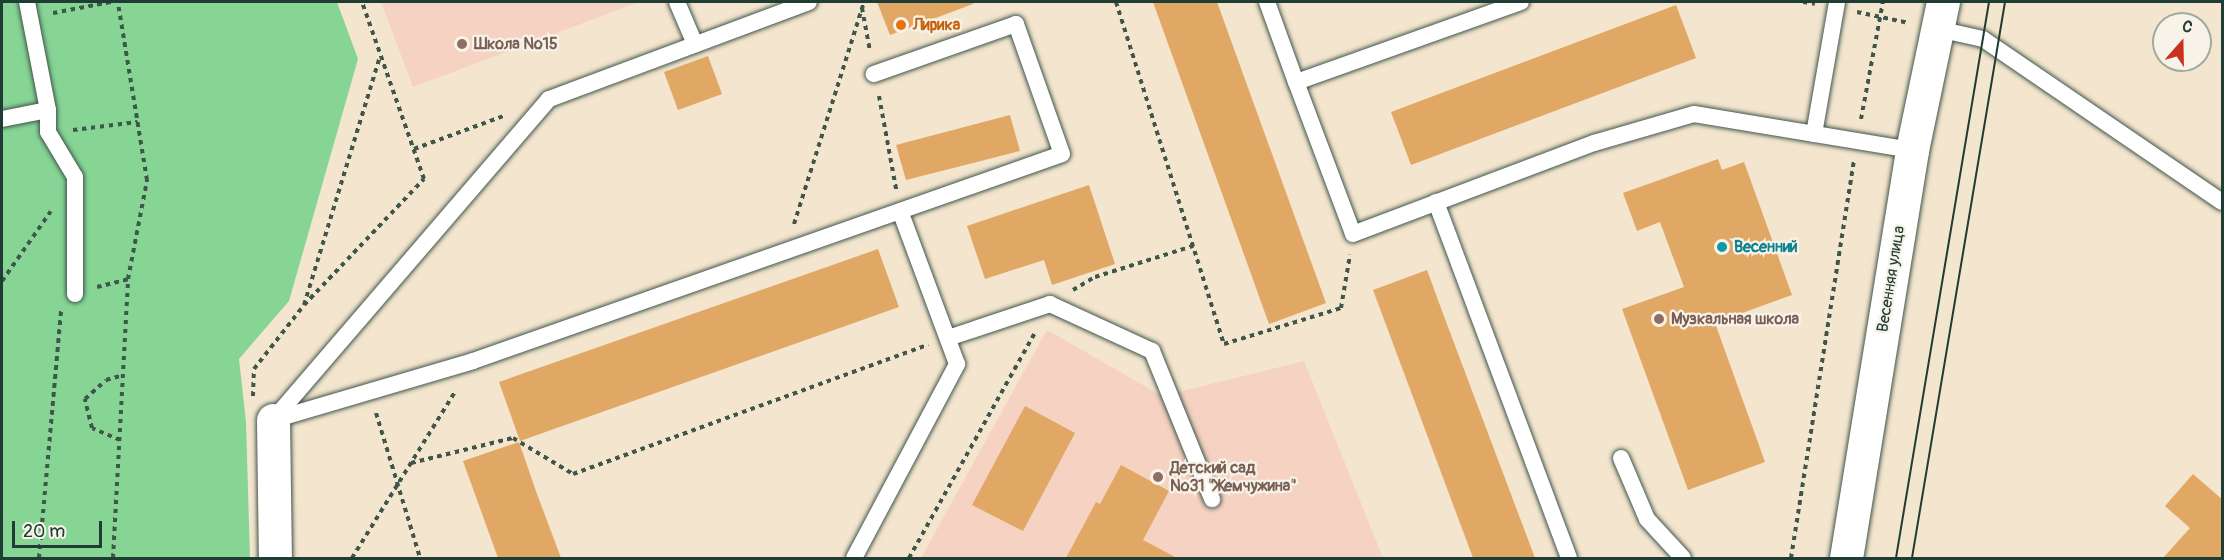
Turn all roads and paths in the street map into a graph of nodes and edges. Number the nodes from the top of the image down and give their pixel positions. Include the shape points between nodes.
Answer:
1 (27, 2) edge
2 (111, 2) edge
3 (118, 2) edge
4 (362, 2) edge
5 (676, 2) edge
6 (809, 2) edge
7 (864, 2) edge
8 (1116, 2) edge
9 (1267, 2) edge
10 (1521, 2) edge
11 (1803, 2) edge
12 (1837, 2) edge
13 (1883, 2) edge
14 (1814, 4) dead end
15 (862, 7) junction
16 (53, 13) dead end
17 (1941, 15) edge
18 (695, 44) junction
19 (381, 54) junction
20 (874, 74) junction
21 (1296, 82) junction
22 (549, 99) junction
23 (48, 110) junction
24 (2, 119) edge
25 (138, 122) junction
26 (48, 132) junction
27 (1814, 134) junction
28 (1857, 141) junction
29 (414, 149) junction
30 (1912, 150) junction
31 (75, 177) junction
32 (1436, 202) junction
33 (2223, 202) edge
34 (900, 211) junction
35 (1353, 234) junction
36 (1193, 246) junction
37 (786, 251) junction
38 (128, 279) junction
39 (2, 281) edge
40 (75, 294) junction
41 (1050, 304) junction
42 (304, 305) junction
43 (948, 338) junction
44 (473, 361) junction
45 (123, 375) junction
46 (369, 392) junction
47 (262, 410) junction
48 (120, 440) junction
49 (1621, 458) dead end
50 (411, 463) junction
51 (397, 484) junction
52 (1212, 499) dead end
53 (39, 558) edge
54 (113, 558) edge
55 (275, 558) edge
56 (352, 558) edge
57 (420, 558) edge
58 (854, 558) edge
59 (909, 558) edge
60 (1569, 558) edge
61 (1683, 558) edge
62 (1791, 558) edge
63 (1846, 558) edge

1 - 23 lane
2 - 16 path
3 - 25 path
4 - 19 path
5 - 18 lane
6 - 18 lane
7 - 15 path
8 - 36 path
9 - 21 lane
10 - 21 lane
11 - 14 path
12 - 27 lane
13 - 28 path
15 - 20 path
15 - 37 path
17 - 30 main road, Весенняя улица
17 - 33 lane via 1983,39
18 - 22 lane
19 - 29 path
19 - 42 path
20 - 34 path
20 - 34 lane via 1016,24 1062,154
21 - 35 lane
22 - 29 path
22 - 47 lane
23 - 24 lane
23 - 26 lane
25 - 26 path
25 - 38 path via 147,180
26 - 31 lane
27 - 28 lane
27 - 32 lane via 1694,114 1594,143
28 - 30 lane
28 - 62 path
29 - 42 path via 424,179
30 - 63 main road, Весенняя улица
31 - 39 path
31 - 40 lane
32 - 35 lane
32 - 60 lane
34 - 37 lane
34 - 43 lane
35 - 36 path via 1341,308 1224,344
36 - 41 path via 1095,277
37 - 44 lane
38 - 40 path
38 - 45 path
40 - 53 path via 63,298
41 - 43 lane
41 - 52 lane via 1152,351
41 - 59 path
42 - 47 path via 254,369
43 - 50 path via 573,474 513,438
43 - 58 lane via 957,364
44 - 46 lane
44 - 50 path
45 - 48 path
45 - 48 path via 106,380 85,399 92,428
46 - 47 lane
46 - 51 path
47 - 55 main road
48 - 54 path
49 - 61 lane via 1647,519
50 - 51 path
51 - 56 path
51 - 57 path

